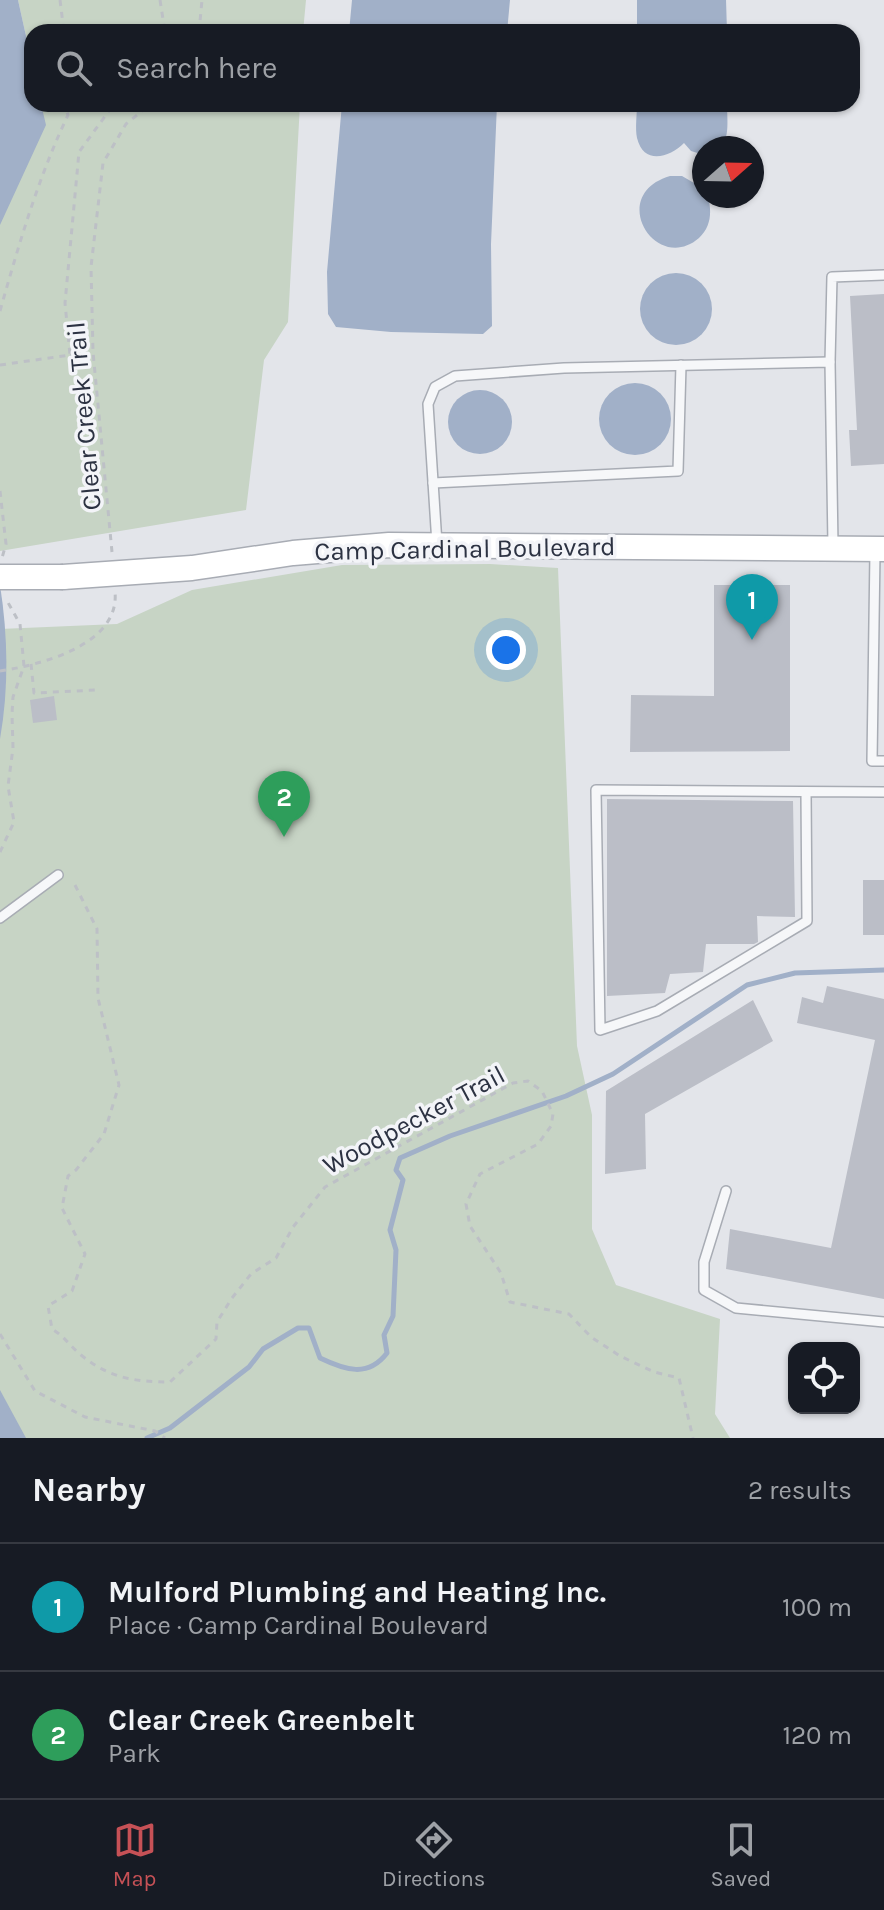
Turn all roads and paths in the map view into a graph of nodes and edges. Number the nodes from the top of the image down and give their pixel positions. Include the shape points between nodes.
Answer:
1 (60, 0) edge
2 (160, 0) edge
3 (202, 0) edge
4 (63, 24) edge
5 (164, 24) edge
6 (200, 24) edge
7 (67, 112) edge
8 (108, 112) edge
9 (141, 112) edge
10 (884, 275) edge
11 (0, 311) edge
12 (93, 352) junction
13 (70, 355) junction
14 (830, 362) junction
15 (0, 365) edge
16 (681, 365) junction
17 (433, 483) junction
18 (0, 491) edge
19 (437, 544) junction
20 (833, 548) junction
21 (880, 548) edge
22 (0, 566) edge
23 (113, 575) junction
24 (2, 583) edge
25 (31, 664) junction
26 (24, 666) junction
27 (0, 671) edge
28 (96, 690) dead end
29 (884, 761) edge
30 (806, 792) junction
31 (884, 792) edge
32 (0, 852) edge
33 (58, 875) dead end
34 (75, 885) dead end
35 (0, 918) edge
36 (726, 1191) dead end
37 (884, 1322) edge
38 (0, 1334) edge
39 (165, 1438) edge
40 (693, 1438) edge

1 - 4 path
2 - 5 path
3 - 6 path
7 - 11 path
8 - 13 path via 79,152 65,303
9 - 12 path, Clear Creek Trail via 126,124 103,163 91,267
10 - 14 lane via 832,277
12 - 13 path
12 - 23 path, Clear Creek Trail
13 - 15 path
14 - 16 lane
14 - 20 lane
16 - 17 lane via 455,376 435,387 428,404
16 - 17 lane via 678,471
17 - 19 lane
18 - 22 path via 6,544
19 - 20 street, Camp Cardinal Boulevard
19 - 23 street, Camp Cardinal Boulevard via 293,553
20 - 21 street, Camp Cardinal Boulevard
21 - 29 lane via 872,761
23 - 24 street, Camp Cardinal Boulevard, bridge
23 - 25 path, Clear Creek Trail via 112,615 98,633 75,649
24 - 26 path via 20,624
25 - 26 path, Clear Creek Trail
25 - 28 path via 34,693
26 - 27 path, Clear Creek Trail
26 - 32 path via 13,697 8,786 14,822
30 - 30 lane via 596,790 600,1030 657,1011 807,921
30 - 31 lane
33 - 35 lane
34 - 40 path, Woodpecker Trail via 97,929 98,998 119,1085 104,1134 68,1176 62,1208 85,1254 72,1291 48,1306 52,1329 81,1355 121,1379 170,1382 216,1339 217,1322 232,1298 251,1274 276,1258 325,1187 513,1083 528,1081 542,1091 553,1114 551,1126 538,1144 480,1174 466,1204 470,1226 501,1273 510,1302 569,1314 620,1356 679,1378
36 - 37 lane via 704,1262 704,1290 736,1308
38 - 39 path via 35,1391 85,1417 155,1431

